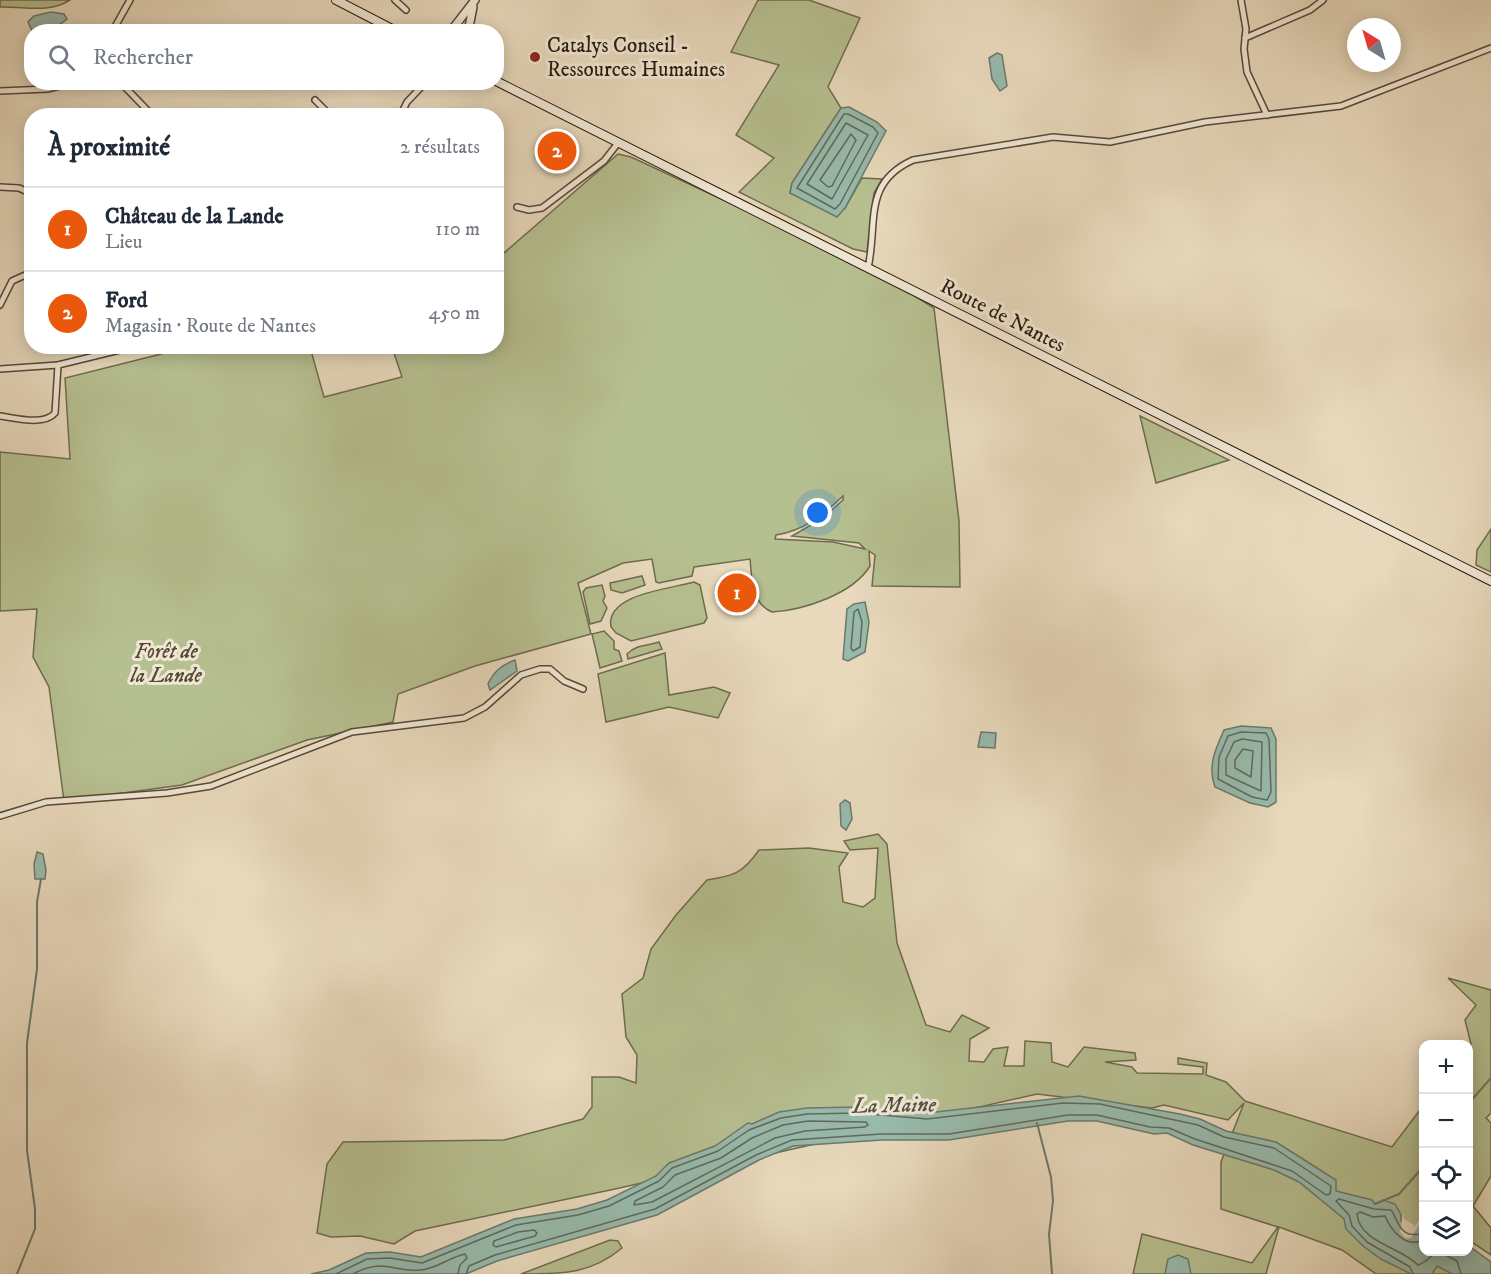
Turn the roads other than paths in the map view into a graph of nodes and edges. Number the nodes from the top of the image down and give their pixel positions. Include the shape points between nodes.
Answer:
1 (130, 0) edge
2 (336, 0) edge
3 (395, 0) edge
4 (1241, 0) edge
5 (1323, 0) edge
6 (475, 1) edge
7 (406, 10) dead end
8 (116, 24) edge
9 (382, 24) edge
10 (457, 24) edge
11 (470, 24) edge
12 (1245, 38) junction
13 (1491, 48) edge
14 (504, 84) edge
15 (24, 89) edge
16 (128, 90) edge
17 (418, 90) edge
18 (0, 91) edge
19 (315, 100) dead end
20 (145, 108) edge
21 (323, 108) edge
22 (404, 108) edge
23 (1267, 115) junction
24 (618, 143) junction
25 (0, 187) edge
26 (24, 190) edge
27 (517, 207) dead end
28 (868, 268) junction
29 (24, 276) edge
30 (0, 305) edge
31 (103, 354) edge
32 (58, 365) junction
33 (0, 369) edge
34 (0, 417) edge
35 (1491, 581) edge
36 (584, 689) dead end
37 (0, 816) edge

1 - 8 street
2 - 9 main road
3 - 7 street
4 - 12 street
5 - 12 street via 1310,10
6 - 10 street
6 - 11 street
12 - 23 street via 1247,72
13 - 23 street via 1341,106
14 - 24 main road, Route de Nantes
15 - 18 street
16 - 20 street
17 - 22 street
19 - 21 street
23 - 28 street via 1205,122 1110,142 1053,137 913,160 879,188
24 - 27 street via 597,166 542,208
24 - 28 main road, Route de Nantes
25 - 26 street
28 - 35 main road, Route de Nantes
29 - 30 street via 12,281
31 - 32 street
32 - 33 street
32 - 34 street via 52,416 41,420
36 - 37 street via 564,681 550,669 534,670 521,675 485,707 464,717 352,732 211,786 46,802

